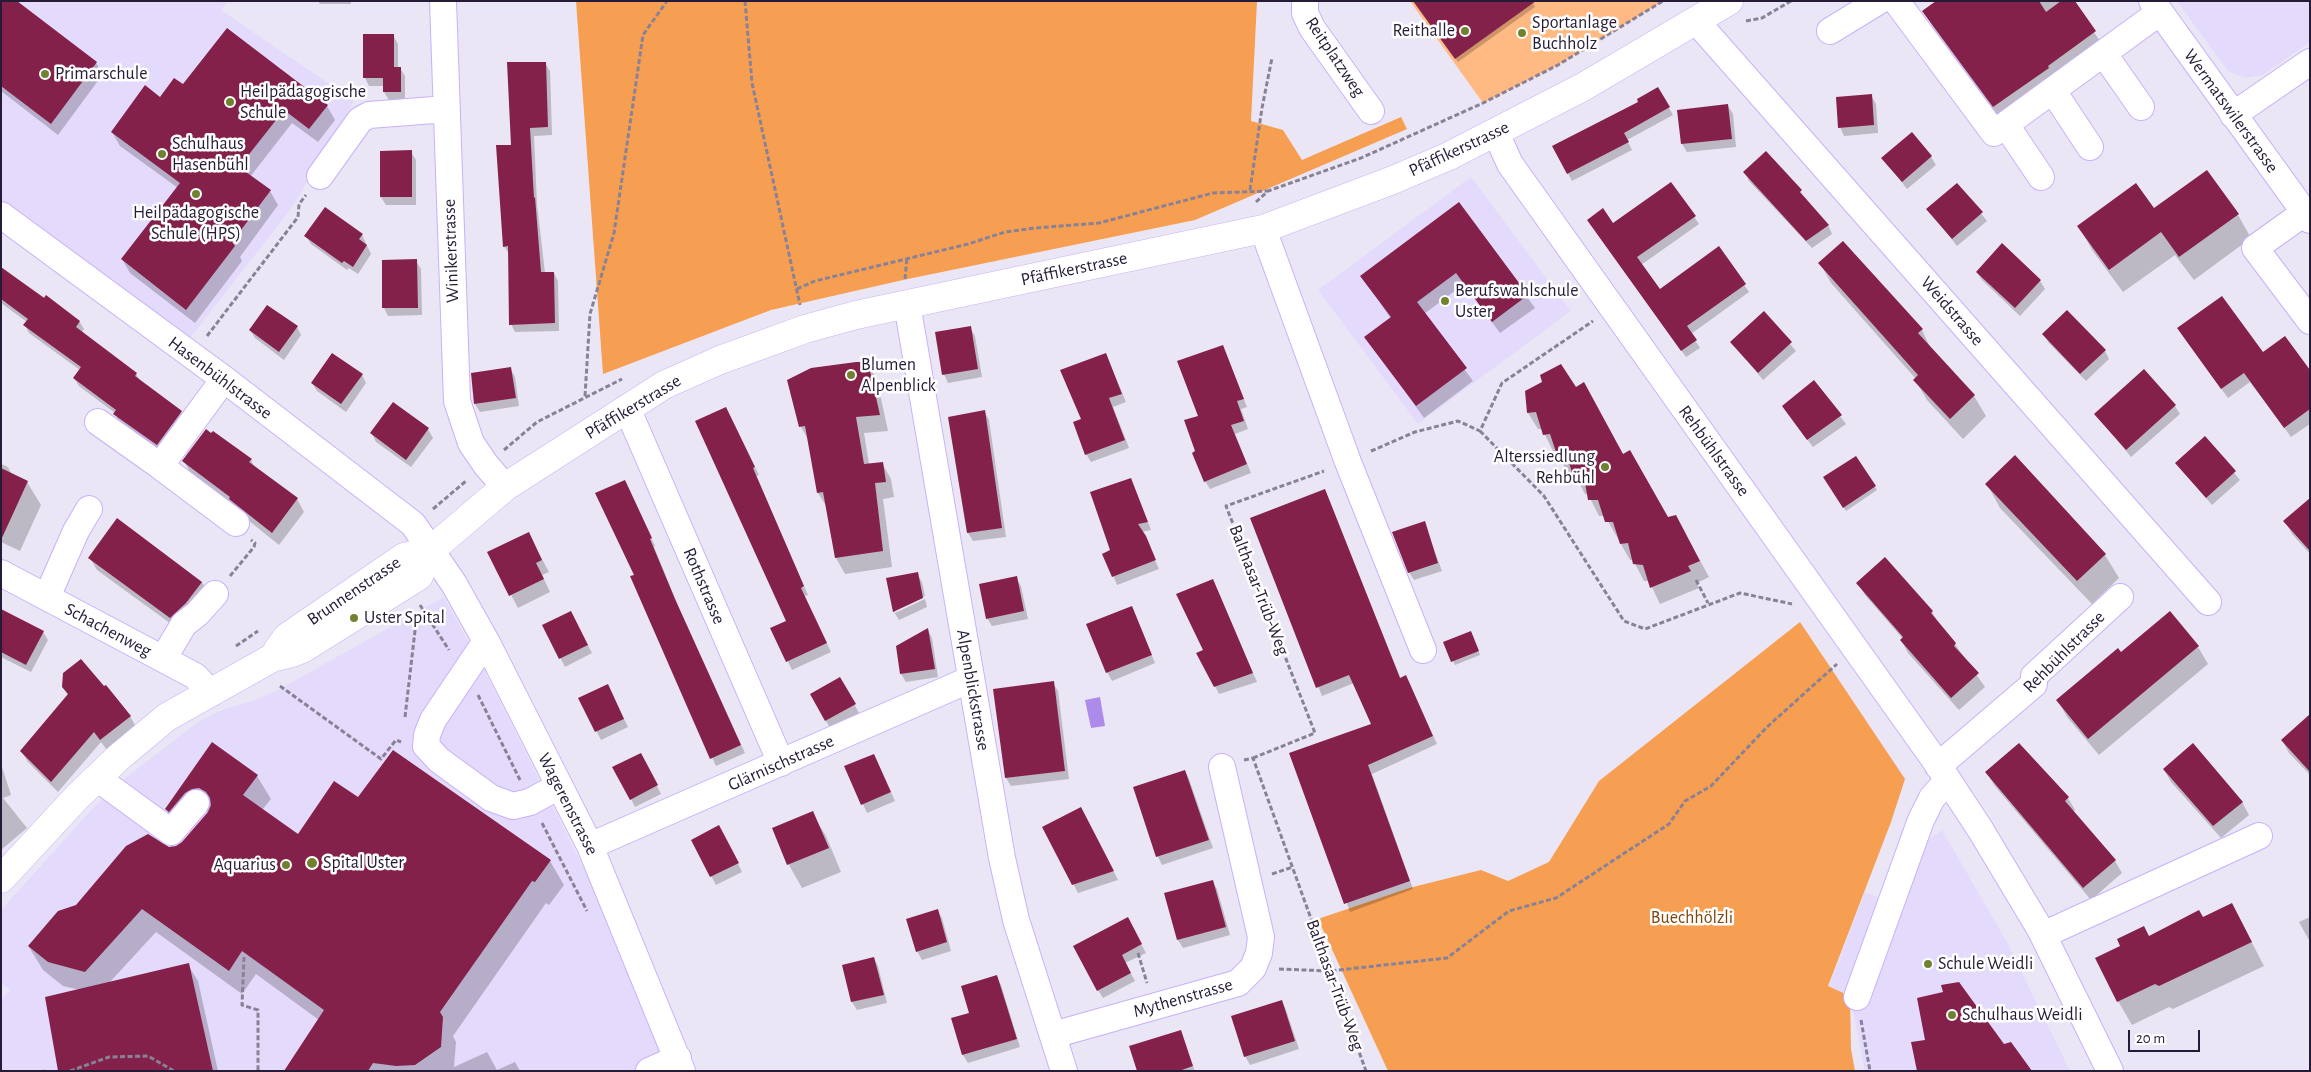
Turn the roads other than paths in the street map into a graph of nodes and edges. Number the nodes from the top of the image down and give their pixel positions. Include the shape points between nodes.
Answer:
1 (443, 1) edge
2 (1305, 1) edge
3 (1729, 1) edge
4 (1879, 1) edge
5 (1896, 1) edge
6 (2156, 6) edge
7 (1705, 31) junction
8 (1830, 31) dead end
9 (2104, 54) junction
10 (2310, 62) edge
11 (2052, 92) junction
12 (2141, 107) dead end
13 (447, 109) junction
14 (1371, 111) dead end
15 (2233, 115) junction
16 (2006, 125) junction
17 (1496, 133) junction
18 (2090, 147) dead end
19 (320, 176) road end
20 (2041, 177) dead end
21 (1, 214) edge
22 (2307, 217) edge
23 (1263, 228) junction
24 (905, 295) junction
25 (2310, 321) edge
26 (224, 380) junction
27 (627, 408) junction
28 (98, 422) dead end
29 (160, 466) junction
30 (505, 487) junction
31 (89, 509) dead end
32 (243, 532) road end
33 (431, 550) junction
34 (1, 573) edge
35 (215, 594) road end
36 (47, 597) junction
37 (2120, 597) dead end
38 (2208, 602) dead end
39 (486, 641) junction
40 (1423, 650) dead end
41 (162, 659) junction
42 (971, 679) junction
43 (211, 693) junction
44 (780, 763) junction
45 (1222, 767) road end
46 (1943, 773) junction
47 (97, 778) junction
48 (559, 786) junction
49 (196, 803) dead end
50 (2259, 836) dead end
51 (590, 846) junction
52 (5, 865) edge
53 (2043, 935) junction
54 (1858, 997) road end
55 (1053, 1035) junction
56 (680, 1065) edge
57 (649, 1071) edge
58 (1064, 1071) edge
59 (2110, 1071) edge

1 - 13 street, Winikerstrasse
2 - 14 street, Reitplatzweg via 1305,13 1312,28
3 - 7 main road, Pfäffikerstrasse
4 - 8 street
5 - 16 street via 1994,133
6 - 9 street
6 - 15 street, Wermatswilerstrasse
7 - 17 main road, Pfäffikerstrasse
7 - 38 street, Weidstrasse
9 - 11 street
9 - 12 street
10 - 15 street
11 - 16 street
11 - 18 street
13 - 19 street via 369,114 360,120
13 - 30 street, Winikerstrasse via 457,401 471,443
15 - 22 street, Wermatswilerstrasse
16 - 20 street
17 - 23 main road, Pfäffikerstrasse via 1394,180
17 - 46 street, Rehbühlstrasse via 1510,164
21 - 26 street, Hasenbühlstrasse
22 - 25 street via 2255,248
23 - 24 main road, Pfäffikerstrasse
23 - 40 street via 1348,462
24 - 27 main road, Pfäffikerstrasse via 856,315 805,329 720,360 664,385
24 - 42 street, Alpenblickstrasse
26 - 29 street
26 - 33 street, Hasenbühlstrasse via 413,524
27 - 30 main road, Pfäffikerstrasse
27 - 44 street, Rothstrasse
28 - 29 street
29 - 32 street
30 - 33 main road, Pfäffikerstrasse
31 - 36 street
33 - 39 street, Wagerenstrasse
33 - 43 main road, Brunnenstrasse via 418,576 304,648 272,658
34 - 36 street, Schachenweg
35 - 41 street via 184,624
36 - 41 street, Schachenweg
37 - 46 street, Rehbühlstrasse via 2034,676 2034,684
39 - 48 street, Wagerenstrasse
39 - 48 street via 433,720 426,746 439,760 491,798 512,806 530,802
41 - 43 street, Schachenweg via 195,676
42 - 44 street, Glärnischstrasse
42 - 55 street, Alpenblickstrasse via 1016,920
43 - 47 main road, Brunnenstrasse via 167,718
44 - 51 street, Glärnischstrasse
45 - 55 street, Mythenstrasse via 1260,937 1259,953 1253,968 1238,983
46 - 53 street, Rehbühlstrasse
46 - 54 street via 1921,820
47 - 49 street via 170,832
47 - 52 main road, Brunnenstrasse
48 - 51 street, Wagerenstrasse
50 - 53 street
51 - 56 street, Wagerenstrasse
53 - 59 street, Rehbühlstrasse
55 - 58 street, Alpenblickstrasse
56 - 57 street

